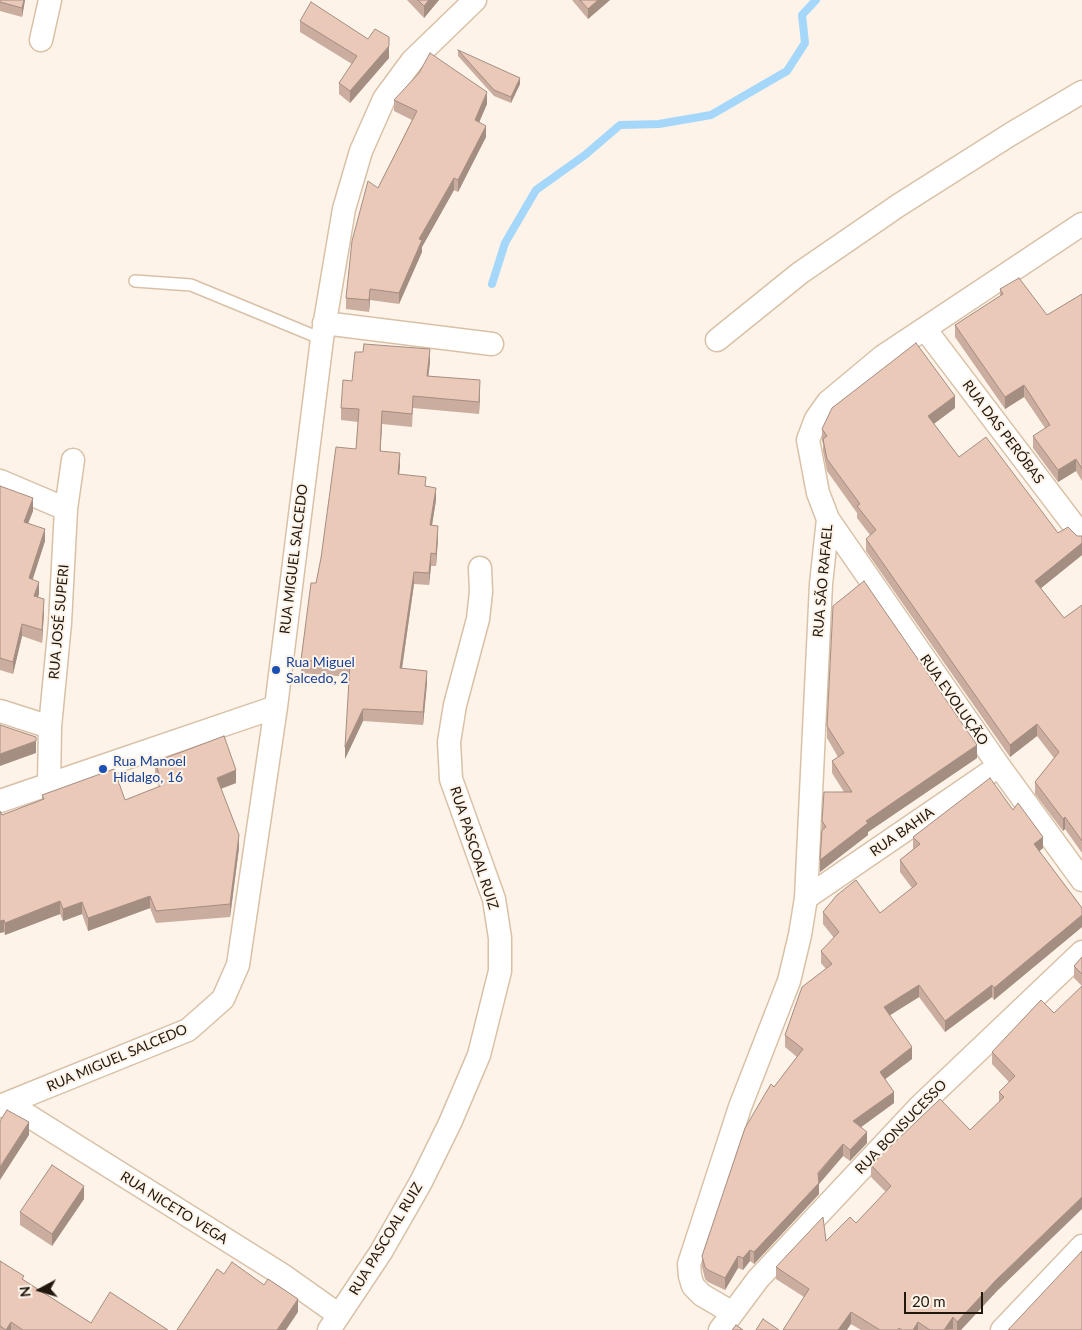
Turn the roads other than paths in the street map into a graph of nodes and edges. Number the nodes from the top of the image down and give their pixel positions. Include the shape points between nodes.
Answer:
1 (50, 0) edge
2 (475, 0) edge
3 (41, 40) dead end
4 (1082, 92) edge
5 (1082, 224) edge
6 (136, 282) dead end
7 (925, 329) junction
8 (323, 331) junction
9 (717, 340) dead end
10 (492, 344) dead end
11 (74, 460) dead end
12 (0, 481) edge
13 (66, 510) junction
14 (828, 519) junction
15 (1082, 536) edge
16 (480, 568) dead end
17 (276, 707) junction
18 (0, 711) edge
19 (50, 727) junction
20 (999, 766) junction
21 (50, 784) junction
22 (0, 800) edge
23 (1082, 880) edge
24 (806, 898) junction
25 (1082, 952) edge
26 (4, 1104) edge
27 (1082, 1246) edge
28 (725, 1321) edge
29 (334, 1322) edge
30 (1002, 1330) edge

1 - 3 street
2 - 8 street, RUA MIGUEL SALCEDO via 412,61 384,98 361,151 344,209
4 - 9 street via 899,205 800,273
5 - 7 street, RUA SÃO RAFAEL
6 - 8 lane via 191,285
7 - 14 street, RUA SÃO RAFAEL via 842,389 816,419 808,440 818,493
7 - 15 street, RUA DAS PERÓBAS
8 - 10 street
8 - 17 street, RUA MIGUEL SALCEDO
11 - 13 street, RUA JOSÉ SUPERI
12 - 13 street
13 - 19 street, RUA JOSÉ SUPERI via 61,613
14 - 20 street, RUA EVOLUÇÃO
14 - 24 street, RUA SÃO RAFAEL via 821,584
16 - 29 street, RUA PASCOAL RUIZ via 478,619 455,704 449,742 451,779 494,899 500,938 500,971 479,1055 450,1123 382,1252
17 - 21 street
17 - 26 street, RUA MIGUEL SALCEDO via 238,965 223,999 188,1030
18 - 19 street
19 - 21 street, RUA JOSÉ SUPERI
20 - 23 street, RUA EVOLUÇÃO
20 - 24 street, RUA BAHIA
21 - 22 street
24 - 28 street, RUA BONSUCESSO via 789,981 740,1107 689,1264 693,1286
25 - 28 street, RUA BONSUCESSO via 920,1106 828,1202
26 - 29 street, RUA NICETO VEGA via 281,1274
27 - 30 street

